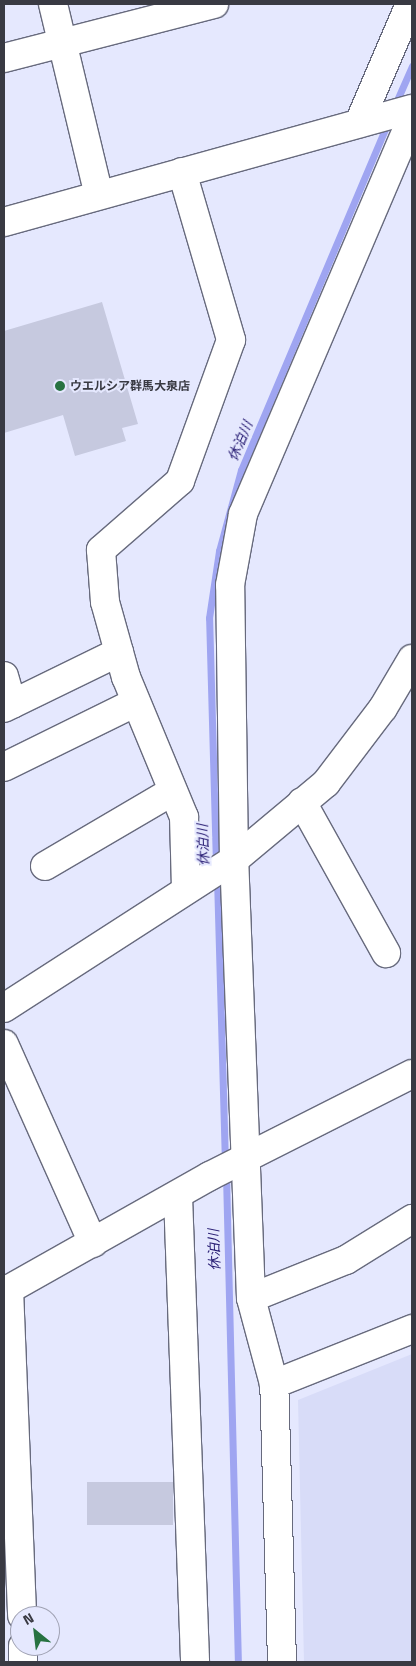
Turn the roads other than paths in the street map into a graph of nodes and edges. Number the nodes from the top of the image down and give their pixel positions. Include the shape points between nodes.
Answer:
1 (53, 4) edge
2 (214, 4) edge
3 (410, 4) edge
4 (62, 43) junction
5 (4, 58) edge
6 (409, 113) edge
7 (366, 121) junction
8 (182, 172) junction
9 (99, 195) junction
10 (4, 222) edge
11 (119, 652) junction
12 (412, 659) edge
13 (4, 676) edge
14 (136, 702) junction
15 (8, 706) edge
16 (4, 767) edge
17 (174, 792) junction
18 (302, 802) junction
19 (234, 860) junction
20 (45, 866) dead end
21 (193, 885) junction
22 (386, 953) dead end
23 (4, 1008) edge
24 (4, 1044) edge
25 (412, 1074) edge
26 (244, 1159) junction
27 (178, 1196) junction
28 (412, 1220) edge
29 (93, 1243) junction
30 (7, 1291) edge
31 (251, 1298) junction
32 (412, 1329) edge
33 (274, 1384) junction
34 (22, 1606) edge
35 (195, 1662) edge
36 (282, 1662) edge

1 - 4 street
2 - 4 street
3 - 7 street
4 - 5 street
4 - 9 street
6 - 7 street
6 - 19 street via 243,514 230,585
7 - 8 street
8 - 9 street
8 - 11 street via 231,340 180,481 101,550 105,602
9 - 10 street
11 - 14 street
11 - 15 street
12 - 18 street via 383,708 326,783
13 - 15 street
14 - 16 street
14 - 17 street
17 - 20 street
17 - 21 street via 184,817
18 - 19 street
18 - 22 street
19 - 21 street
19 - 26 street
21 - 23 street
24 - 29 street
25 - 26 street
26 - 27 street
26 - 31 street
27 - 29 street
27 - 35 street
28 - 31 street via 346,1260
29 - 30 street
30 - 34 street
31 - 33 street
32 - 33 street
33 - 36 street

